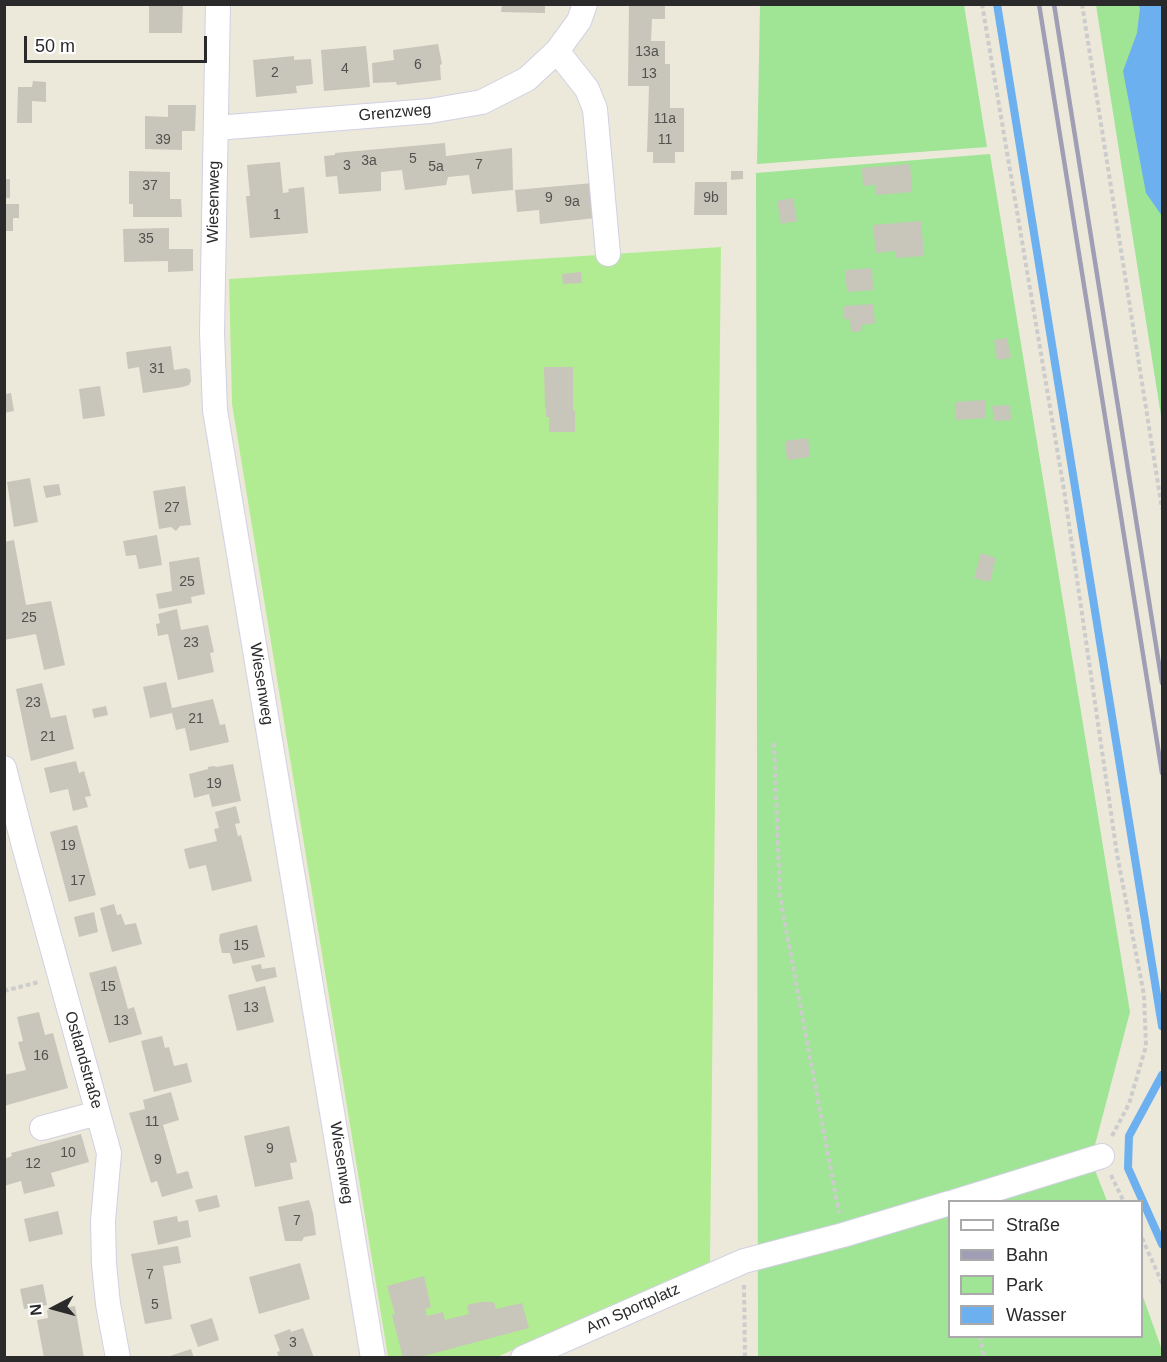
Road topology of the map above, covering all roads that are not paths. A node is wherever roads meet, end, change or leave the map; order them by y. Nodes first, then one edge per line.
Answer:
1 (218, 4) edge
2 (585, 4) edge
3 (557, 51) junction
4 (216, 128) junction
5 (608, 254) dead end
6 (4, 768) edge
7 (14, 849) edge
8 (98, 1113) junction
9 (42, 1128) dead end
10 (1102, 1156) road end
11 (960, 1200) edge
12 (948, 1204) edge
13 (118, 1358) edge
14 (373, 1358) edge
15 (523, 1358) edge

1 - 4 street, Wiesenweg
2 - 3 street, Grenzweg
3 - 4 street, Grenzweg
3 - 5 street
4 - 14 street, Wiesenweg
6 - 7 street, Ostlandstraße
7 - 8 street, Ostlandstraße
8 - 9 street
8 - 13 street, Ostlandstraße
10 - 11 street
12 - 15 street, Am Sportplatz

